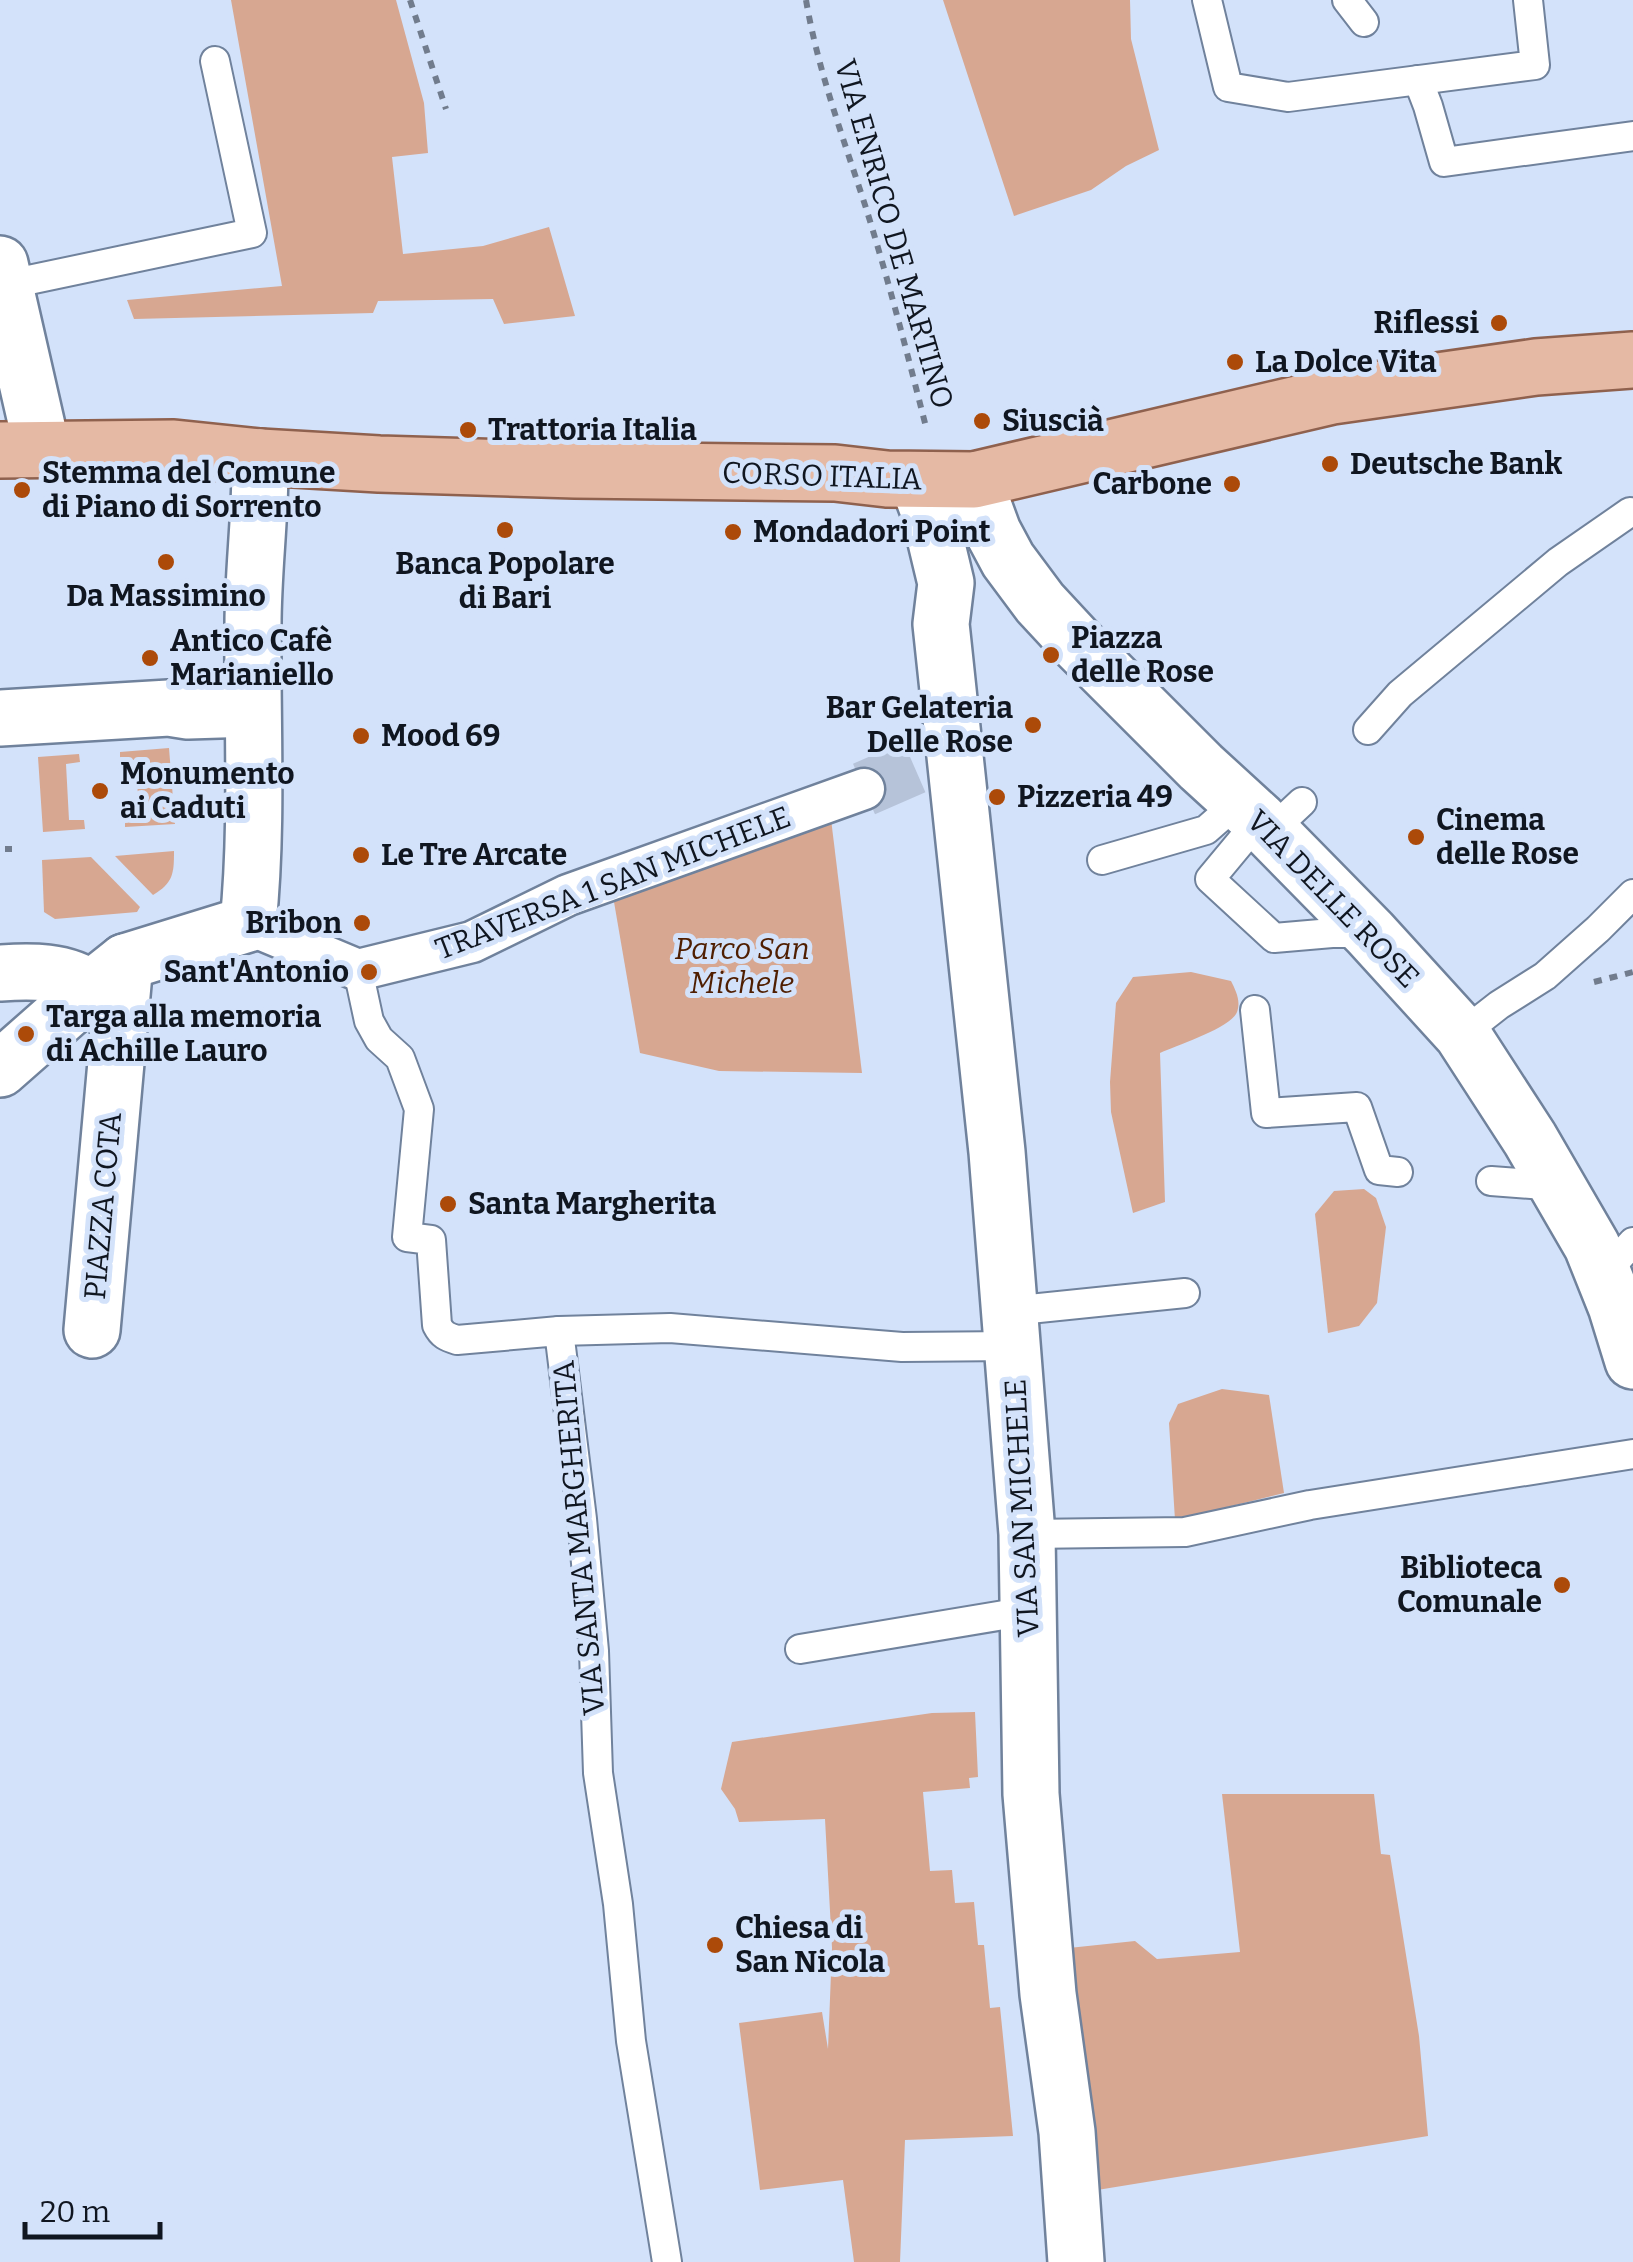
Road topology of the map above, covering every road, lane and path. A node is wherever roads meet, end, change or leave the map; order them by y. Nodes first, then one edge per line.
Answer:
1 (410, 0) edge
2 (806, 0) edge
3 (1207, 0) edge
4 (1528, 0) edge
5 (216, 62) dead end
6 (1418, 80) junction
7 (446, 109) dead end
8 (1633, 136) edge
9 (2, 274) edge
10 (1633, 360) edge
11 (21, 449) edge
12 (260, 457) junction
13 (944, 480) junction
14 (1633, 513) edge
15 (1015, 570) junction
16 (946, 584) junction
17 (252, 709) junction
18 (0, 718) edge
19 (1368, 730) dead end
20 (864, 789) tunnel mouth
21 (1267, 814) junction
22 (1102, 860) dead end
23 (1633, 894) edge
24 (248, 924) junction
25 (1370, 933) junction
26 (358, 970) junction
27 (0, 972) edge
28 (108, 976) junction
29 (1256, 1010) dead end
30 (1462, 1034) junction
31 (0, 1069) edge
32 (1398, 1172) dead end
33 (1491, 1181) dead end
34 (1559, 1186) junction
35 (1618, 1259) edge
36 (1185, 1292) dead end
37 (1012, 1329) junction
38 (92, 1330) dead end
39 (559, 1330) junction
40 (1633, 1360) edge
41 (1633, 1454) edge
42 (1027, 1534) junction
43 (1028, 1611) junction
44 (800, 1649) dead end
45 (667, 2262) edge
46 (1076, 2262) edge

1 - 7 path
2 - 13 path, VIA ENRICO DE MARTINO
3 - 6 lane
4 - 6 lane
5 - 9 lane
6 - 8 lane
9 - 11 street
10 - 13 main road, CORSO ITALIA
11 - 12 main road, CORSO ITALIA
12 - 13 main road, CORSO ITALIA
12 - 17 street
13 - 15 street, VIA DELLE ROSE
13 - 16 street
14 - 19 lane
15 - 16 street
15 - 21 street, VIA DELLE ROSE
16 - 37 street, VIA SAN MICHELE
17 - 18 street
17 - 24 street
20 - 26 street, TRAVERSA 1 SAN MICHELE
21 - 22 lane
21 - 25 street, VIA DELLE ROSE
21 - 25 lane
23 - 30 lane
24 - 26 street
24 - 28 street
25 - 30 street, VIA DELLE ROSE
26 - 39 lane, VIA SANTA MARGHERITA
27 - 28 street
28 - 31 street
28 - 38 street, PIAZZA COTA
29 - 32 lane
30 - 34 street, VIA DELLE ROSE
33 - 34 lane
34 - 35 street, VIA DELLE ROSE
35 - 40 street, VIA DELLE ROSE
36 - 37 lane
37 - 39 lane
37 - 42 street, VIA SAN MICHELE
39 - 45 lane, VIA SANTA MARGHERITA
41 - 42 lane
42 - 43 street, VIA SAN MICHELE
43 - 44 lane
43 - 46 street, VIA SAN MICHELE

